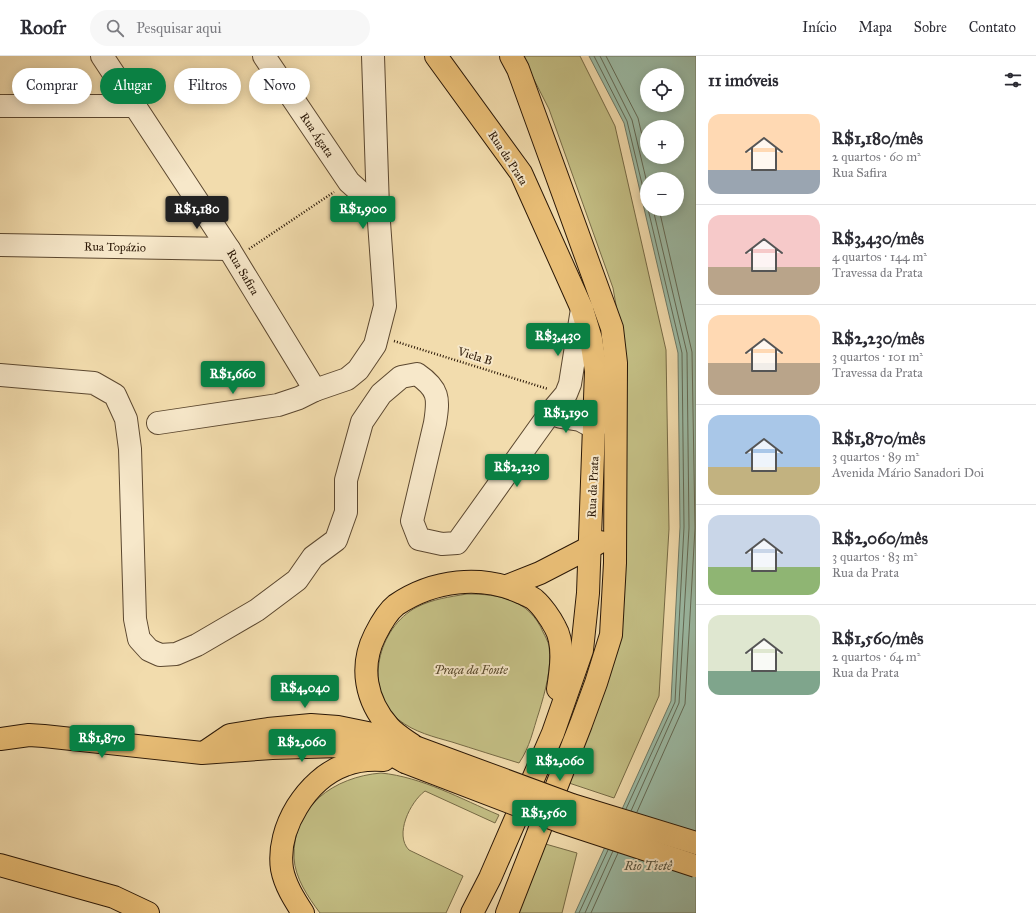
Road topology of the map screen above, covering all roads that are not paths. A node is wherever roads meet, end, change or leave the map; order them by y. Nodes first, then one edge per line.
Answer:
1 (102, 56) edge
2 (264, 56) edge
3 (373, 56) edge
4 (436, 56) edge
5 (499, 56) edge
6 (511, 56) edge
7 (0, 106) edge
8 (136, 106) junction
9 (378, 208) junction
10 (571, 219) junction
11 (0, 245) edge
12 (232, 254) junction
13 (582, 309) junction
14 (0, 375) edge
15 (315, 390) junction
16 (550, 413) junction
17 (158, 423) dead end
18 (595, 428) junction
19 (615, 532) junction
20 (590, 548) junction
21 (508, 586) junction
22 (552, 733) junction
23 (0, 739) edge
24 (410, 755) junction
25 (696, 844) edge
26 (0, 865) edge
27 (696, 866) edge
28 (148, 913) edge
29 (302, 913) edge
30 (472, 913) edge
31 (506, 913) edge

1 - 8 street, Rua Safira
2 - 9 street, Rua Ágata
3 - 9 street
4 - 13 main road, Rua da Prata
5 - 10 main road
6 - 10 main road, Rua da Prata
7 - 8 street
8 - 12 street, Rua Safira
9 - 15 street
10 - 19 main road, Rua da Prata
11 - 12 street, Rua Topázio
12 - 15 street, Rua Safira
13 - 16 street
13 - 18 main road, Rua da Prata
14 - 16 street
15 - 17 street
16 - 18 street
18 - 20 main road, Rua da Prata
19 - 20 main road
19 - 31 main road, Rua da Prata
20 - 21 main road
20 - 22 main road, Rua da Prata
21 - 22 main road
21 - 24 main road
22 - 30 main road, Rua da Prata
23 - 24 main road
24 - 25 main road, bridge
24 - 27 main road, bridge
24 - 29 main road
26 - 28 main road

